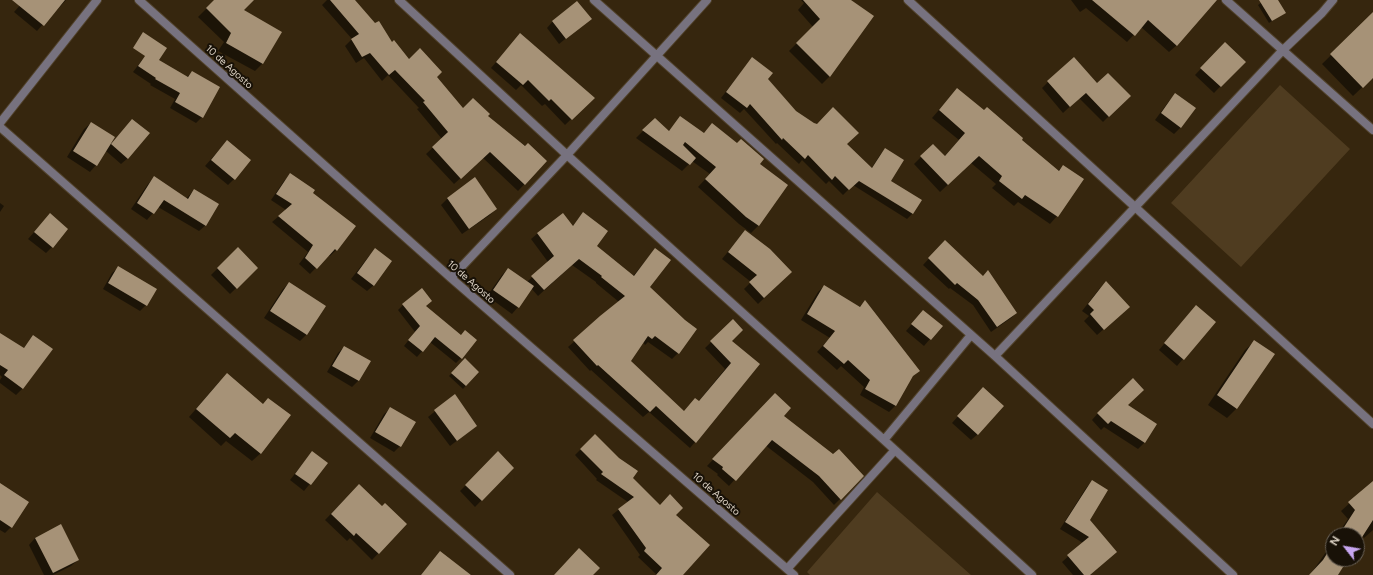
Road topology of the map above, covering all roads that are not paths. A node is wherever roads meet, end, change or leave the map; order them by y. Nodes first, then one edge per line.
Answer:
1 (97, 0) edge
2 (139, 0) edge
3 (399, 0) edge
4 (594, 0) edge
5 (707, 0) edge
6 (908, 0) edge
7 (1226, 0) edge
8 (1334, 0) edge
9 (1282, 51) junction
10 (656, 56) junction
11 (0, 123) edge
12 (0, 127) edge
13 (1373, 130) edge
14 (567, 155) junction
15 (1134, 206) junction
16 (452, 278) junction
17 (971, 334) junction
18 (995, 356) junction
19 (1373, 424) edge
20 (884, 440) junction
21 (895, 450) junction
22 (787, 569) junction
23 (510, 575) edge
24 (794, 575) edge
25 (1032, 575) edge
26 (1233, 575) edge

1 - 11 street
2 - 16 street, 10 de Agosto
3 - 14 street
4 - 10 street
5 - 10 street
6 - 15 street
7 - 9 street
8 - 9 street
9 - 13 street
9 - 15 street
10 - 14 street
10 - 17 street
12 - 23 street
14 - 16 street
14 - 20 street
15 - 18 street
15 - 19 street
16 - 22 street, 10 de Agosto
17 - 18 street
17 - 20 street
18 - 26 street
20 - 21 street
21 - 22 street
21 - 25 street
22 - 24 street, 10 de Agosto

